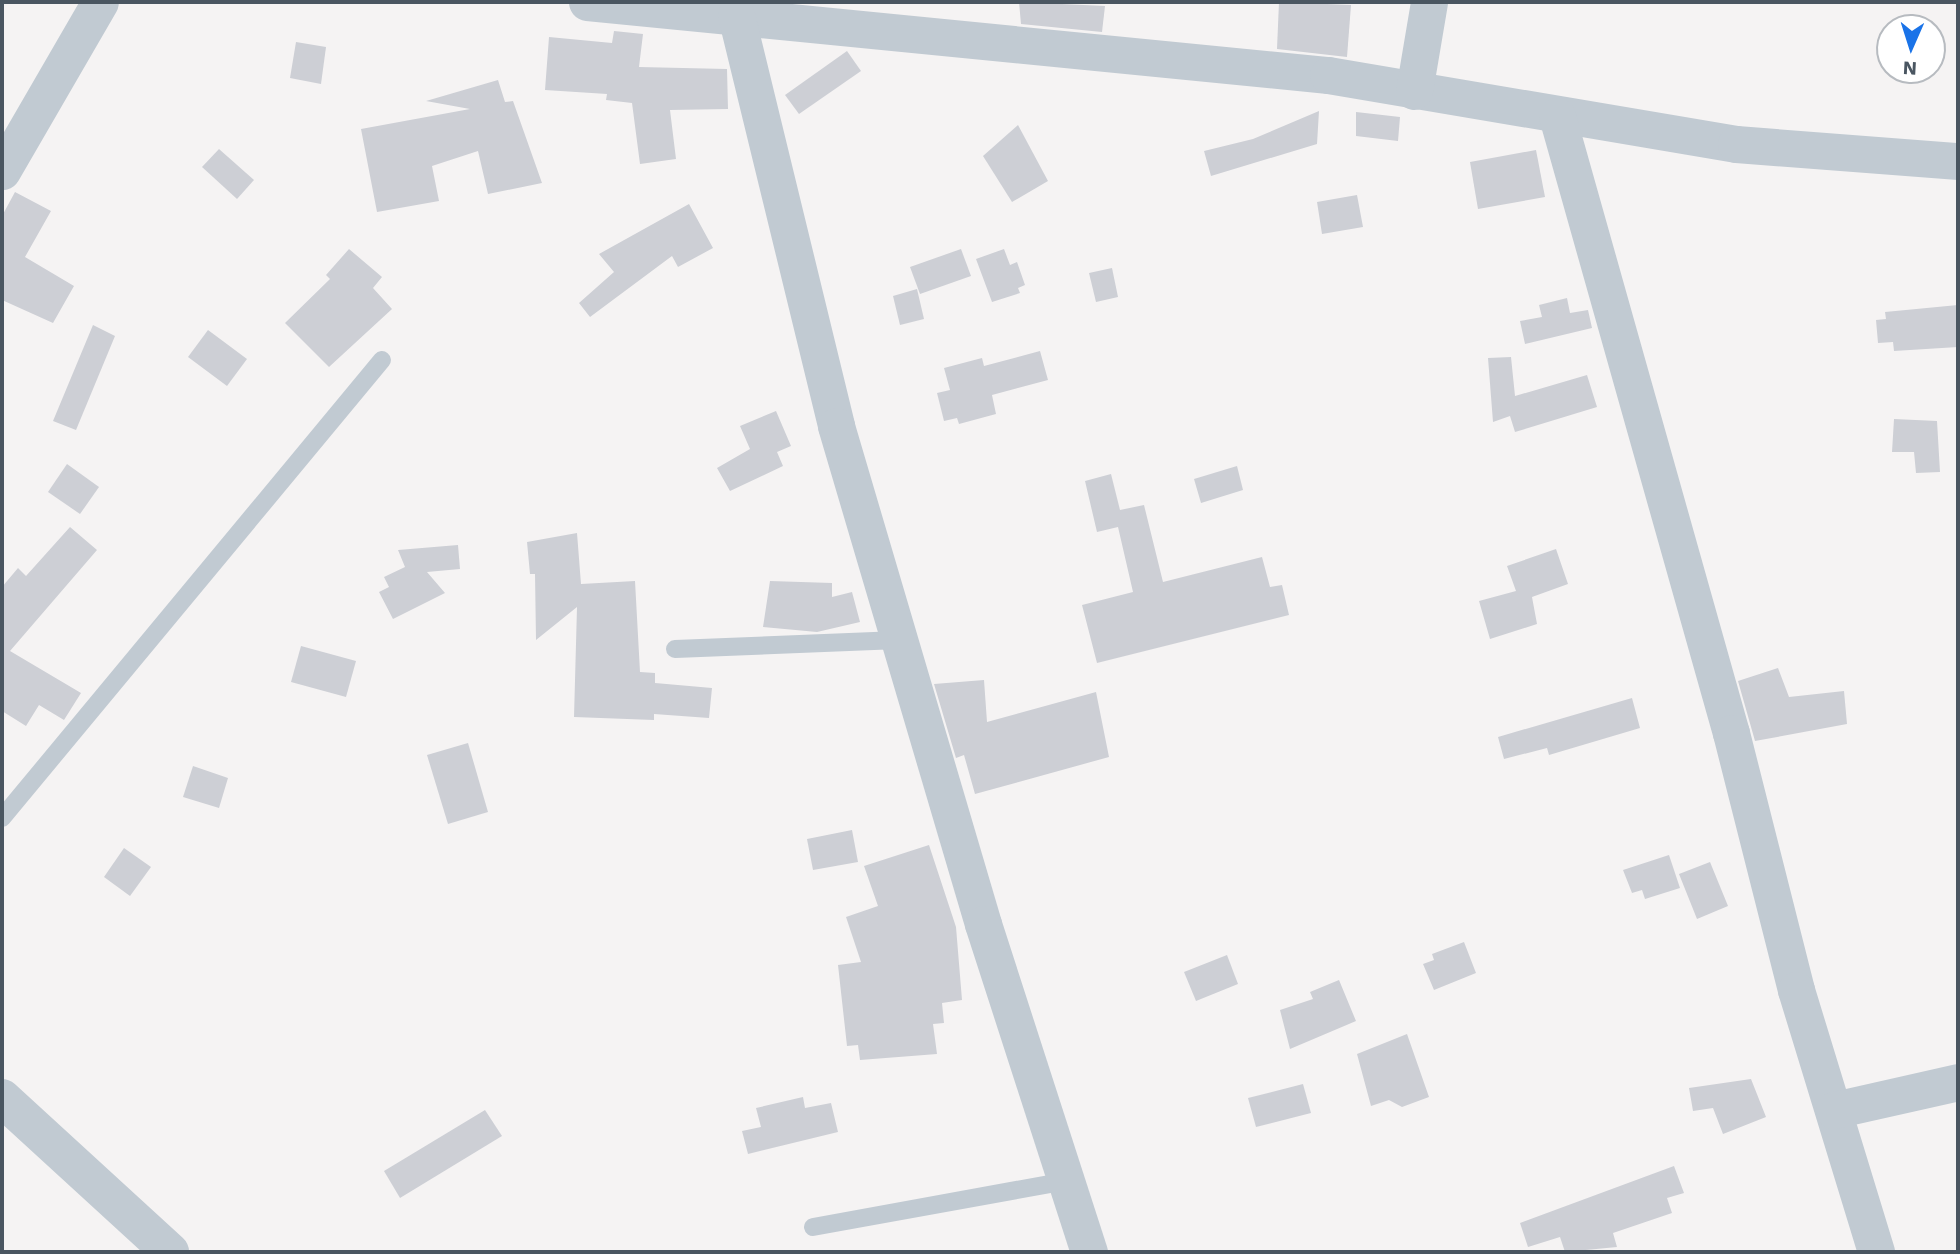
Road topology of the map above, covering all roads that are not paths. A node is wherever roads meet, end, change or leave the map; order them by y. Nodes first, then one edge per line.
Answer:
1 (100, 2) edge
2 (587, 2) edge
3 (1429, 2) edge
4 (801, 12) edge
5 (736, 15) junction
6 (1415, 91) junction
7 (1557, 116) junction
8 (1958, 161) edge
9 (2, 171) edge
10 (382, 360) dead end
11 (899, 640) junction
12 (675, 649) dead end
13 (2, 818) edge
14 (1958, 1082) edge
15 (2, 1098) edge
16 (1834, 1110) junction
17 (1066, 1181) junction
18 (813, 1227) dead end
19 (170, 1252) edge
20 (1089, 1252) edge
21 (1876, 1252) edge

1 - 9 street
2 - 5 street
3 - 6 street
4 - 5 street
4 - 6 street
5 - 11 street
6 - 7 street
7 - 8 street
7 - 16 street
10 - 13 lane
11 - 12 lane
11 - 17 street
14 - 16 street
15 - 19 street
16 - 21 street
17 - 18 lane
17 - 20 street

